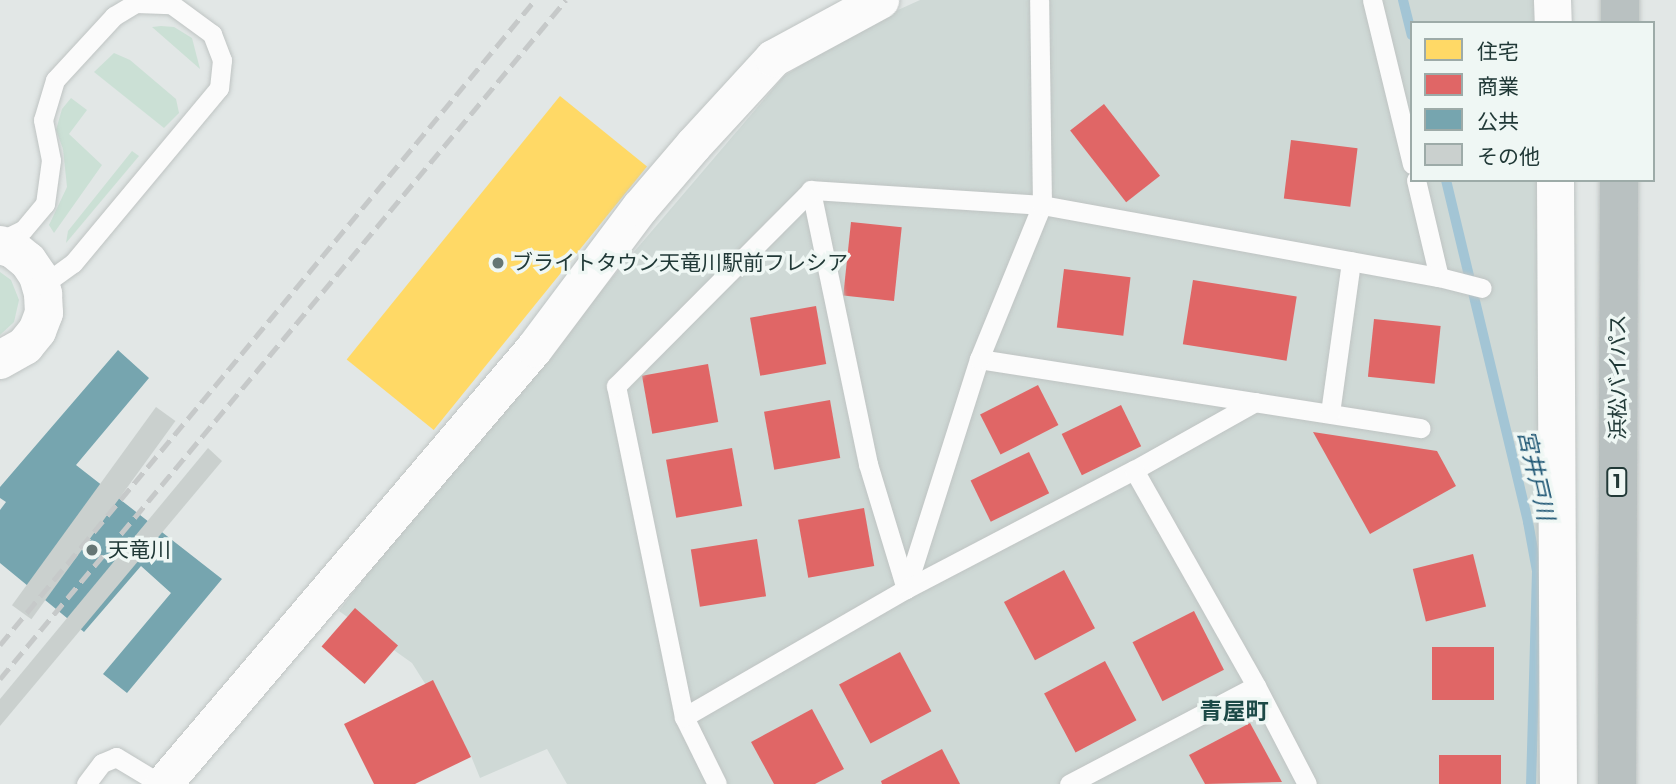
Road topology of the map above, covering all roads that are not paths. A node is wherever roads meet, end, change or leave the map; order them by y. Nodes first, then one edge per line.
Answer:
1 (880, 0) edge
2 (1039, 0) edge
3 (1372, 0) edge
4 (1552, 0) edge
5 (1620, 0) edge
6 (1553, 21) edge
7 (1620, 21) edge
8 (1410, 156) edge
9 (1417, 182) edge
10 (1555, 182) edge
11 (1619, 182) edge
12 (811, 190) junction
13 (1042, 205) junction
14 (0, 243) edge
15 (1351, 261) junction
16 (1447, 280) junction
17 (41, 286) junction
18 (1482, 288) dead end
19 (979, 359) junction
20 (0, 360) edge
21 (1255, 402) junction
22 (1330, 413) junction
23 (1421, 428) dead end
24 (1134, 470) junction
25 (906, 589) junction
26 (1256, 686) junction
27 (684, 717) junction
28 (86, 784) edge
29 (162, 784) edge
30 (717, 784) edge
31 (1069, 784) edge
32 (1307, 784) edge
33 (1558, 784) edge
34 (1617, 784) edge

1 - 29 street
2 - 13 lane
3 - 8 lane
4 - 6 street
5 - 7 highway
9 - 16 lane
10 - 33 street
11 - 34 highway, 浜松バイパス / 1
12 - 13 lane
12 - 25 lane
12 - 27 lane
13 - 15 lane
13 - 19 lane
14 - 17 main road
14 - 17 lane
15 - 16 lane
15 - 22 lane
16 - 18 lane
17 - 20 main road
19 - 21 lane
19 - 25 lane
21 - 22 lane
21 - 24 lane
22 - 23 lane
24 - 25 lane
24 - 26 lane
25 - 27 lane
26 - 31 lane
26 - 32 lane
27 - 30 lane
28 - 29 lane

